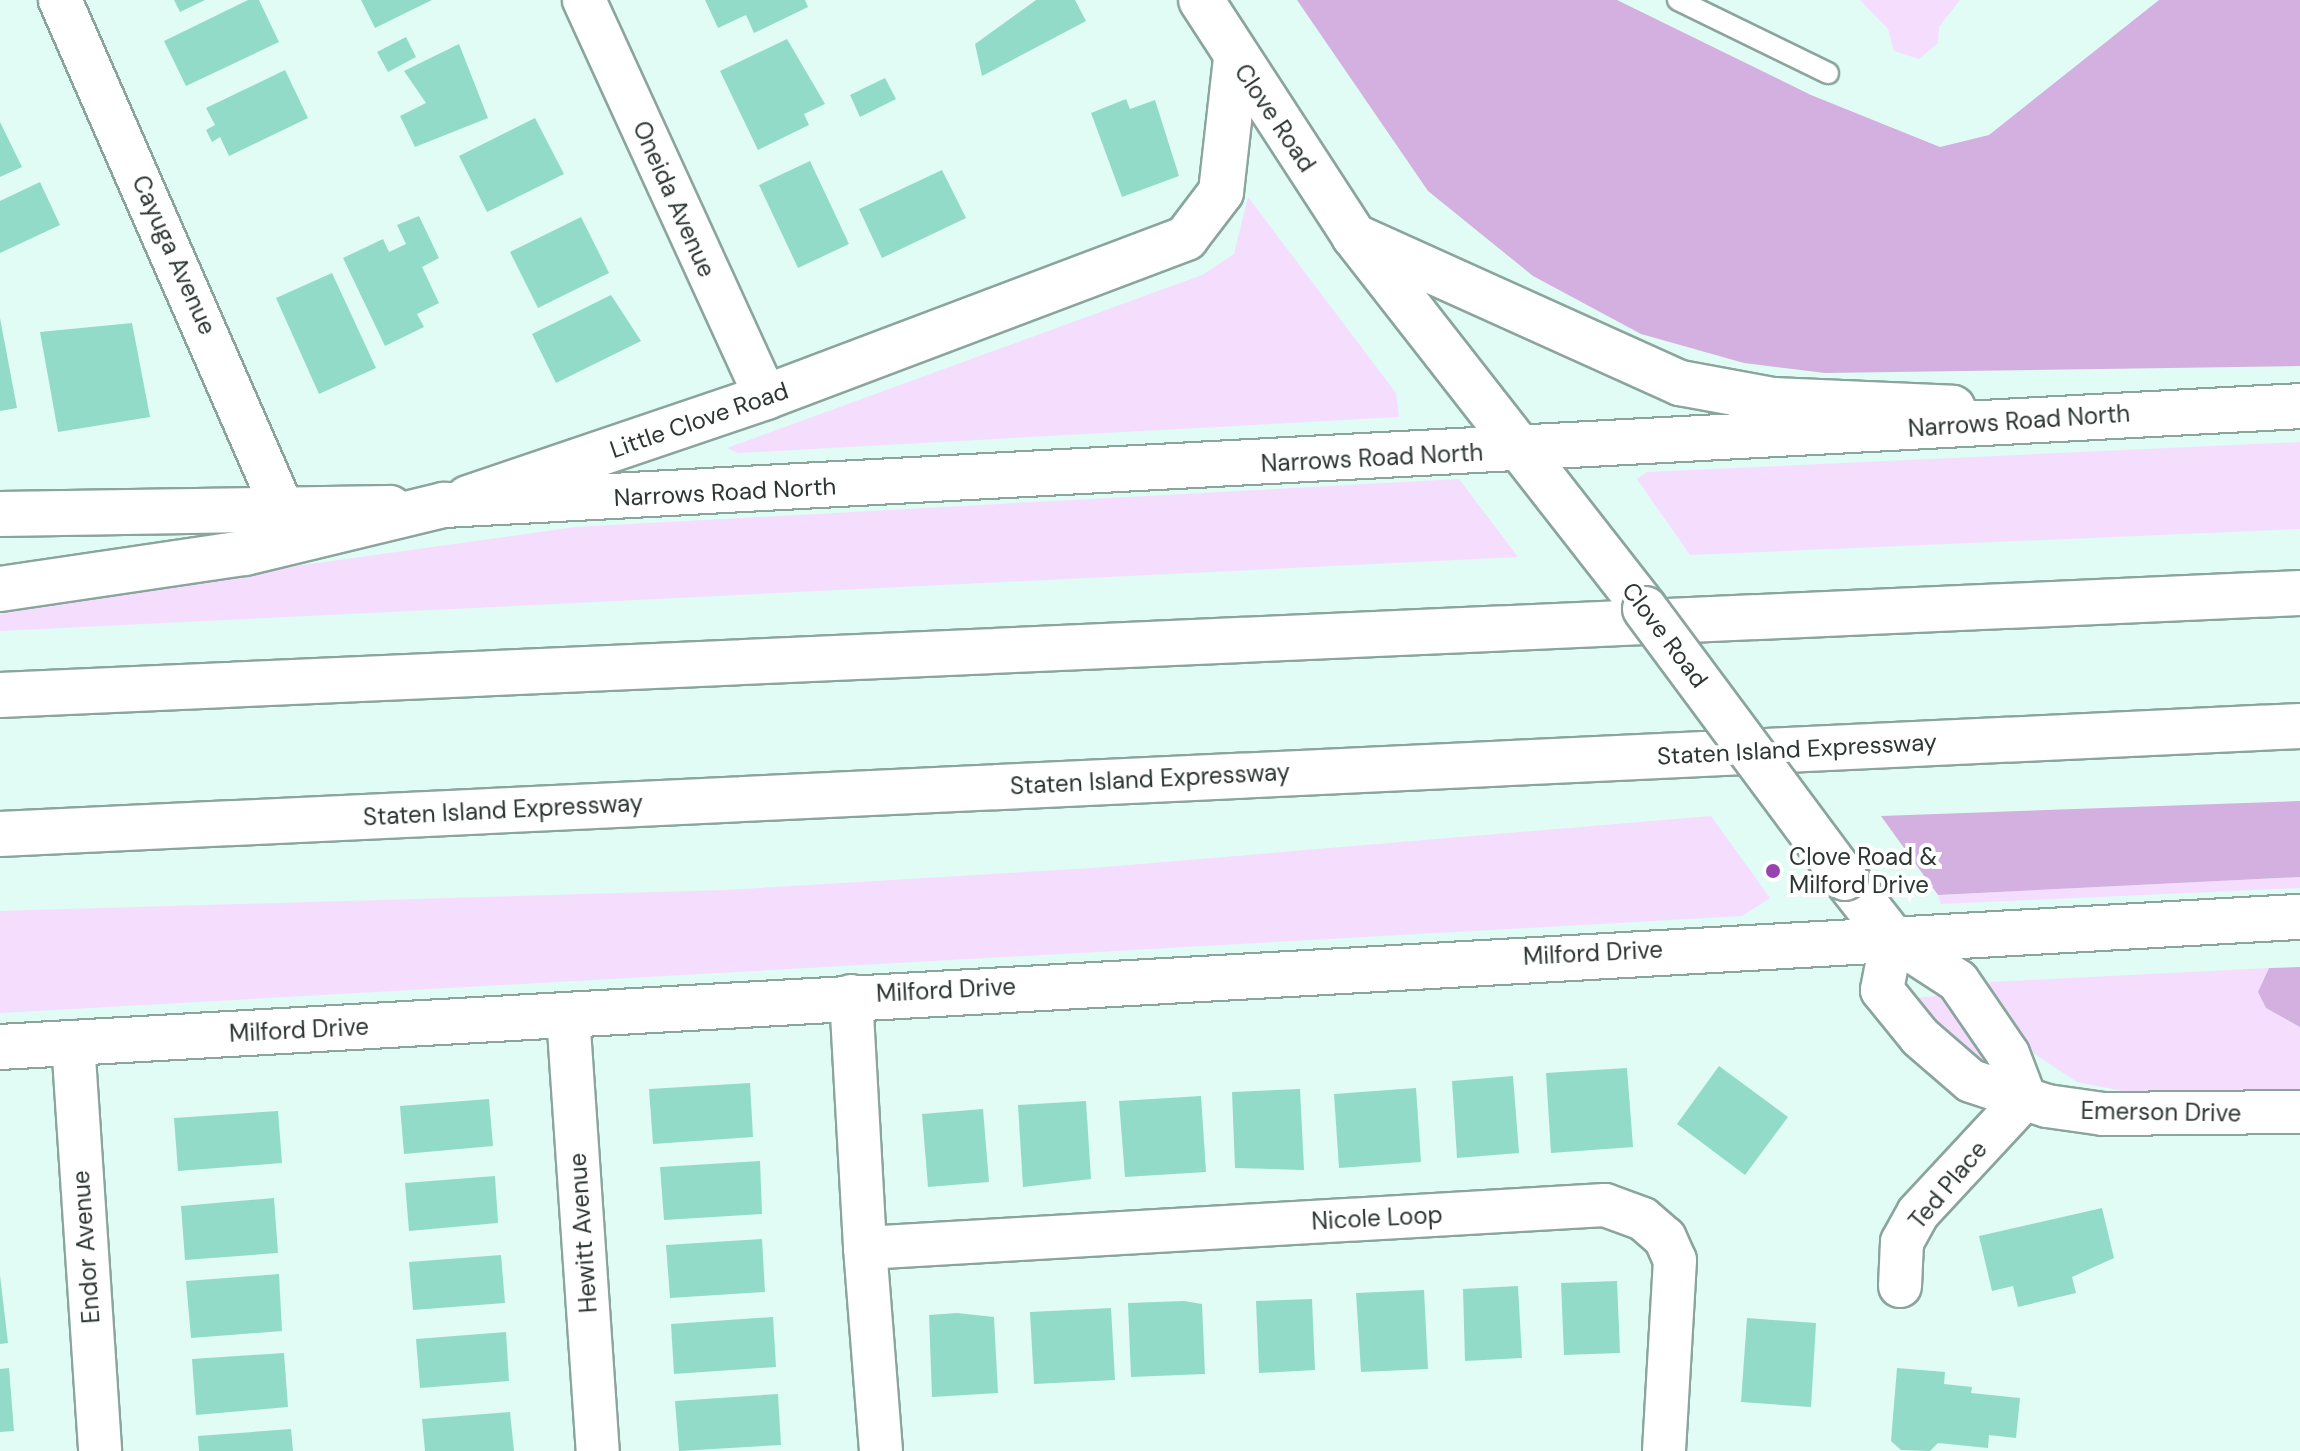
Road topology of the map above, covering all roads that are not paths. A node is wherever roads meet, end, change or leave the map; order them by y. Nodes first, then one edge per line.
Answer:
1 (60, 0) edge
2 (584, 0) edge
3 (1201, 0) edge
4 (1678, 0) edge
5 (1236, 59) junction
6 (1828, 73) dead end
7 (1354, 236) junction
8 (766, 397) junction
9 (2300, 406) edge
10 (2103, 413) junction
11 (1521, 451) junction
12 (444, 505) junction
13 (284, 512) junction
14 (0, 514) edge
15 (0, 589) edge
16 (2300, 593) edge
17 (0, 695) edge
18 (2300, 726) edge
19 (0, 834) edge
20 (2300, 917) edge
21 (1892, 938) junction
22 (851, 996) junction
23 (568, 1015) junction
24 (73, 1042) junction
25 (0, 1047) edge
26 (2025, 1098) junction
27 (2300, 1112) edge
28 (865, 1248) junction
29 (1900, 1286) dead end
30 (100, 1451) edge
31 (598, 1451) edge
32 (881, 1451) edge
33 (1664, 1451) edge

1 - 13 street, Cayuga Avenue
2 - 8 street, Oneida Avenue
3 - 5 main road, Clove Road
4 - 6 lane
5 - 7 main road, Clove Road
5 - 8 main road, Little Clove Road
7 - 10 main road
7 - 11 main road, Clove Road
8 - 12 main road, Little Clove Road
9 - 10 main road, Narrows Road North
10 - 11 main road, Narrows Road North
11 - 12 main road, Narrows Road North
11 - 21 main road, Clove Road, bridge
12 - 13 main road, Little Clove Road
12 - 15 main road
13 - 14 main road, Little Clove Road
16 - 17 main road
18 - 19 main road, Staten Island Expressway
20 - 21 main road
21 - 22 main road, Milford Drive
21 - 26 street
21 - 26 street, Emerson Drive
22 - 23 main road, Milford Drive
22 - 28 street
23 - 24 main road, Milford Drive
23 - 31 street, Hewitt Avenue
24 - 25 main road, Milford Drive
24 - 30 street, Endor Avenue
26 - 27 street, Emerson Drive
26 - 29 street, Ted Place
28 - 32 street
28 - 33 street, Nicole Loop

